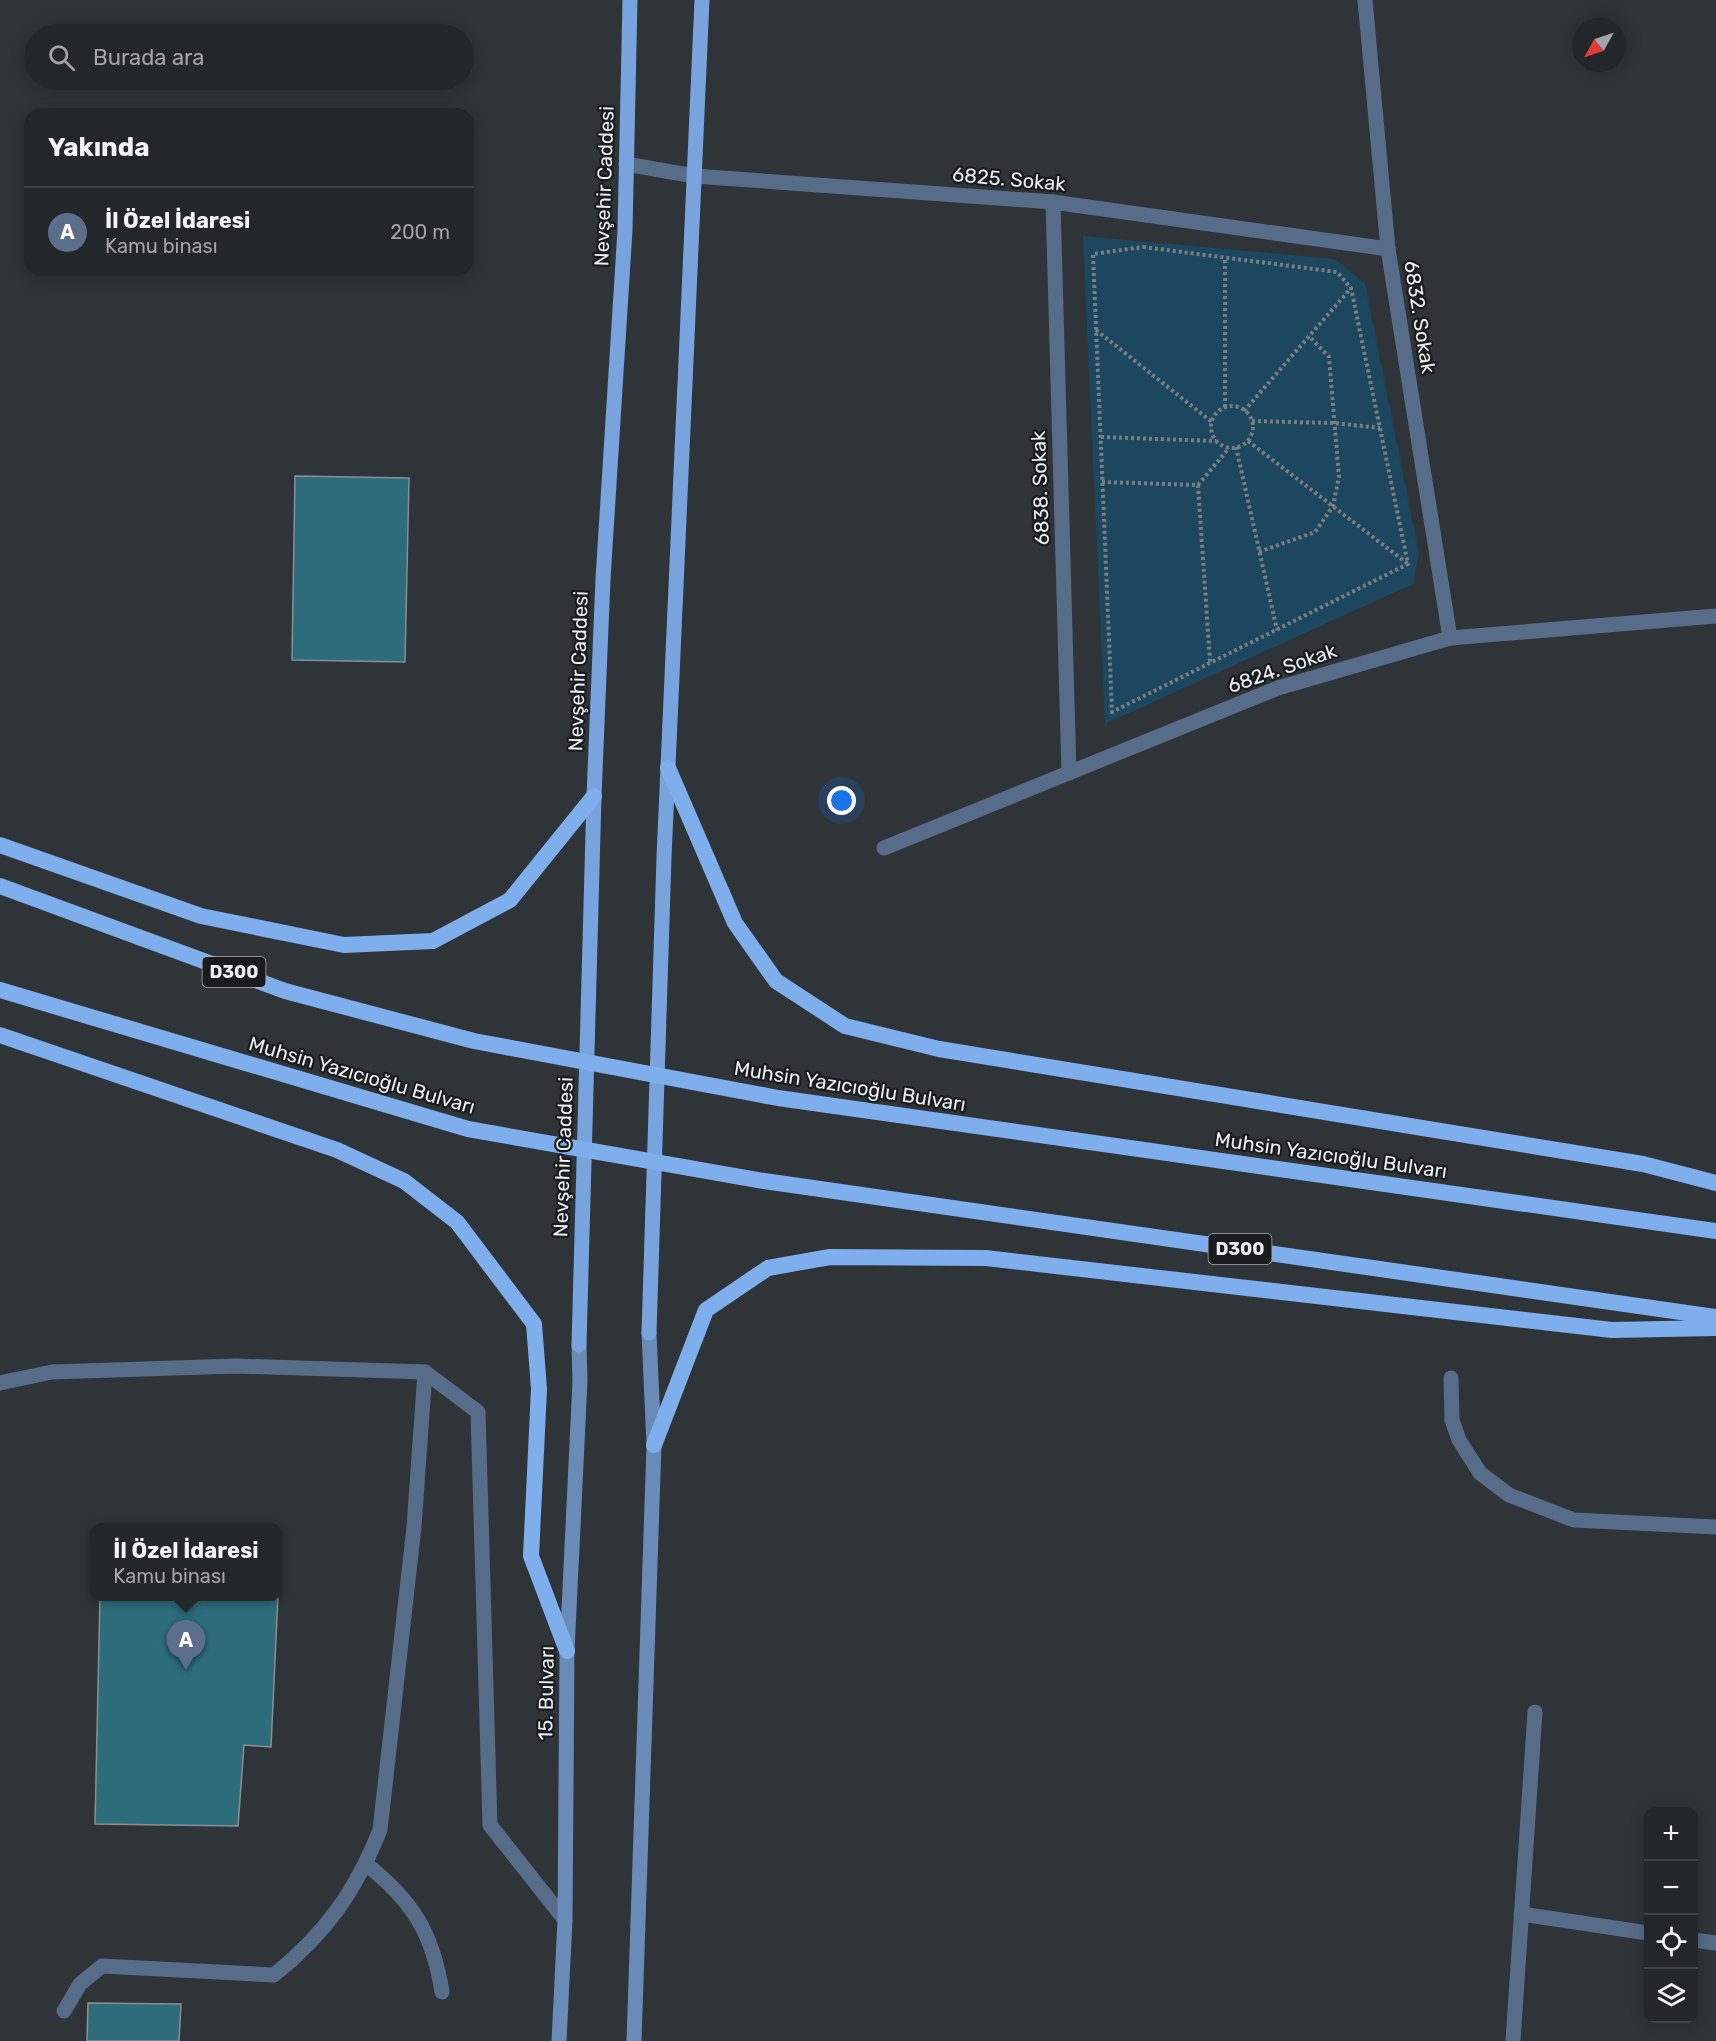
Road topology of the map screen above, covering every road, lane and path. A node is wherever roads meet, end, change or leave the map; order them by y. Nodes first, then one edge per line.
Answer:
1 (630, 0) edge
2 (702, 0) edge
3 (1365, 0) edge
4 (626, 164) junction
5 (694, 176) junction
6 (1053, 202) junction
7 (1388, 249) junction
8 (1225, 257) junction
9 (1351, 288) junction
10 (1096, 330) junction
11 (1309, 336) junction
12 (1225, 407) junction
13 (1244, 411) junction
14 (1252, 421) junction
15 (1212, 422) junction
16 (1334, 423) junction
17 (1380, 428) junction
18 (1100, 437) junction
19 (1217, 441) junction
20 (1248, 441) junction
21 (1236, 447) junction
22 (1229, 448) junction
23 (1102, 482) junction
24 (1198, 484) junction
25 (1334, 506) junction
26 (1259, 552) junction
27 (1408, 564) junction
28 (1716, 616) edge
29 (1277, 630) junction
30 (1450, 638) junction
31 (1210, 662) junction
32 (668, 768) junction
33 (1069, 773) junction
34 (594, 796) junction
35 (0, 845) edge
36 (884, 848) dead end
37 (0, 886) edge
38 (0, 990) edge
39 (0, 1035) edge
40 (1716, 1183) edge
41 (1716, 1231) edge
42 (1716, 1317) edge
43 (1716, 1328) edge
44 (579, 1345) joint
45 (425, 1372) junction
46 (1451, 1378) dead end
47 (0, 1383) edge
48 (654, 1445) junction
49 (1716, 1527) edge
50 (567, 1651) junction
51 (1535, 1712) dead end
52 (366, 1864) junction
53 (1521, 1914) junction
54 (565, 1920) junction
55 (1644, 1932) edge
56 (1698, 1941) edge
57 (1716, 1943) edge
58 (442, 1992) dead end
59 (64, 2012) dead end
60 (559, 2041) edge
61 (634, 2041) edge
62 (1513, 2041) edge

1 - 4 main road, Nevşehir Caddesi
2 - 5 main road
3 - 7 street, 6832. Sokak
4 - 5 street, 6825. Sokak
4 - 34 main road, Nevşehir Caddesi
5 - 6 street, 6825. Sokak
5 - 32 main road
6 - 7 street, 6825. Sokak
6 - 33 street, 6838. Sokak
7 - 30 street, 6832. Sokak
8 - 9 path
8 - 10 path
8 - 12 path
9 - 11 path
9 - 17 path
10 - 15 path
10 - 18 path
11 - 13 path
11 - 16 path
12 - 13 path
12 - 15 path
13 - 14 path
14 - 16 path
14 - 20 path
15 - 19 path
16 - 17 path
16 - 25 path
17 - 27 path
18 - 19 path
18 - 23 path
19 - 22 path
20 - 21 path
20 - 25 path
21 - 22 path
21 - 26 path
22 - 24 path
23 - 24 path
23 - 31 path
24 - 31 path
25 - 26 path
25 - 27 path
26 - 29 path
27 - 29 path
28 - 30 street, 6824. Sokak
29 - 31 path
30 - 33 street, 6824. Sokak
32 - 40 highway
32 - 48 main road
33 - 36 street, 6824. Sokak
34 - 35 highway
34 - 44 main road, Nevşehir Caddesi
37 - 41 highway, Muhsin Yazıcıoğlu Bulvarı / D300
38 - 42 highway, Muhsin Yazıcıoğlu Bulvarı / D300
39 - 50 highway
43 - 48 highway
44 - 50 main road, 15. Bulvarı
45 - 47 street
45 - 52 street
45 - 54 street
46 - 49 street
48 - 61 main road
50 - 54 main road, 15. Bulvarı
51 - 53 street
52 - 58 street
52 - 59 street
53 - 55 street
53 - 62 street
54 - 60 main road, 15. Bulvarı
56 - 57 street

